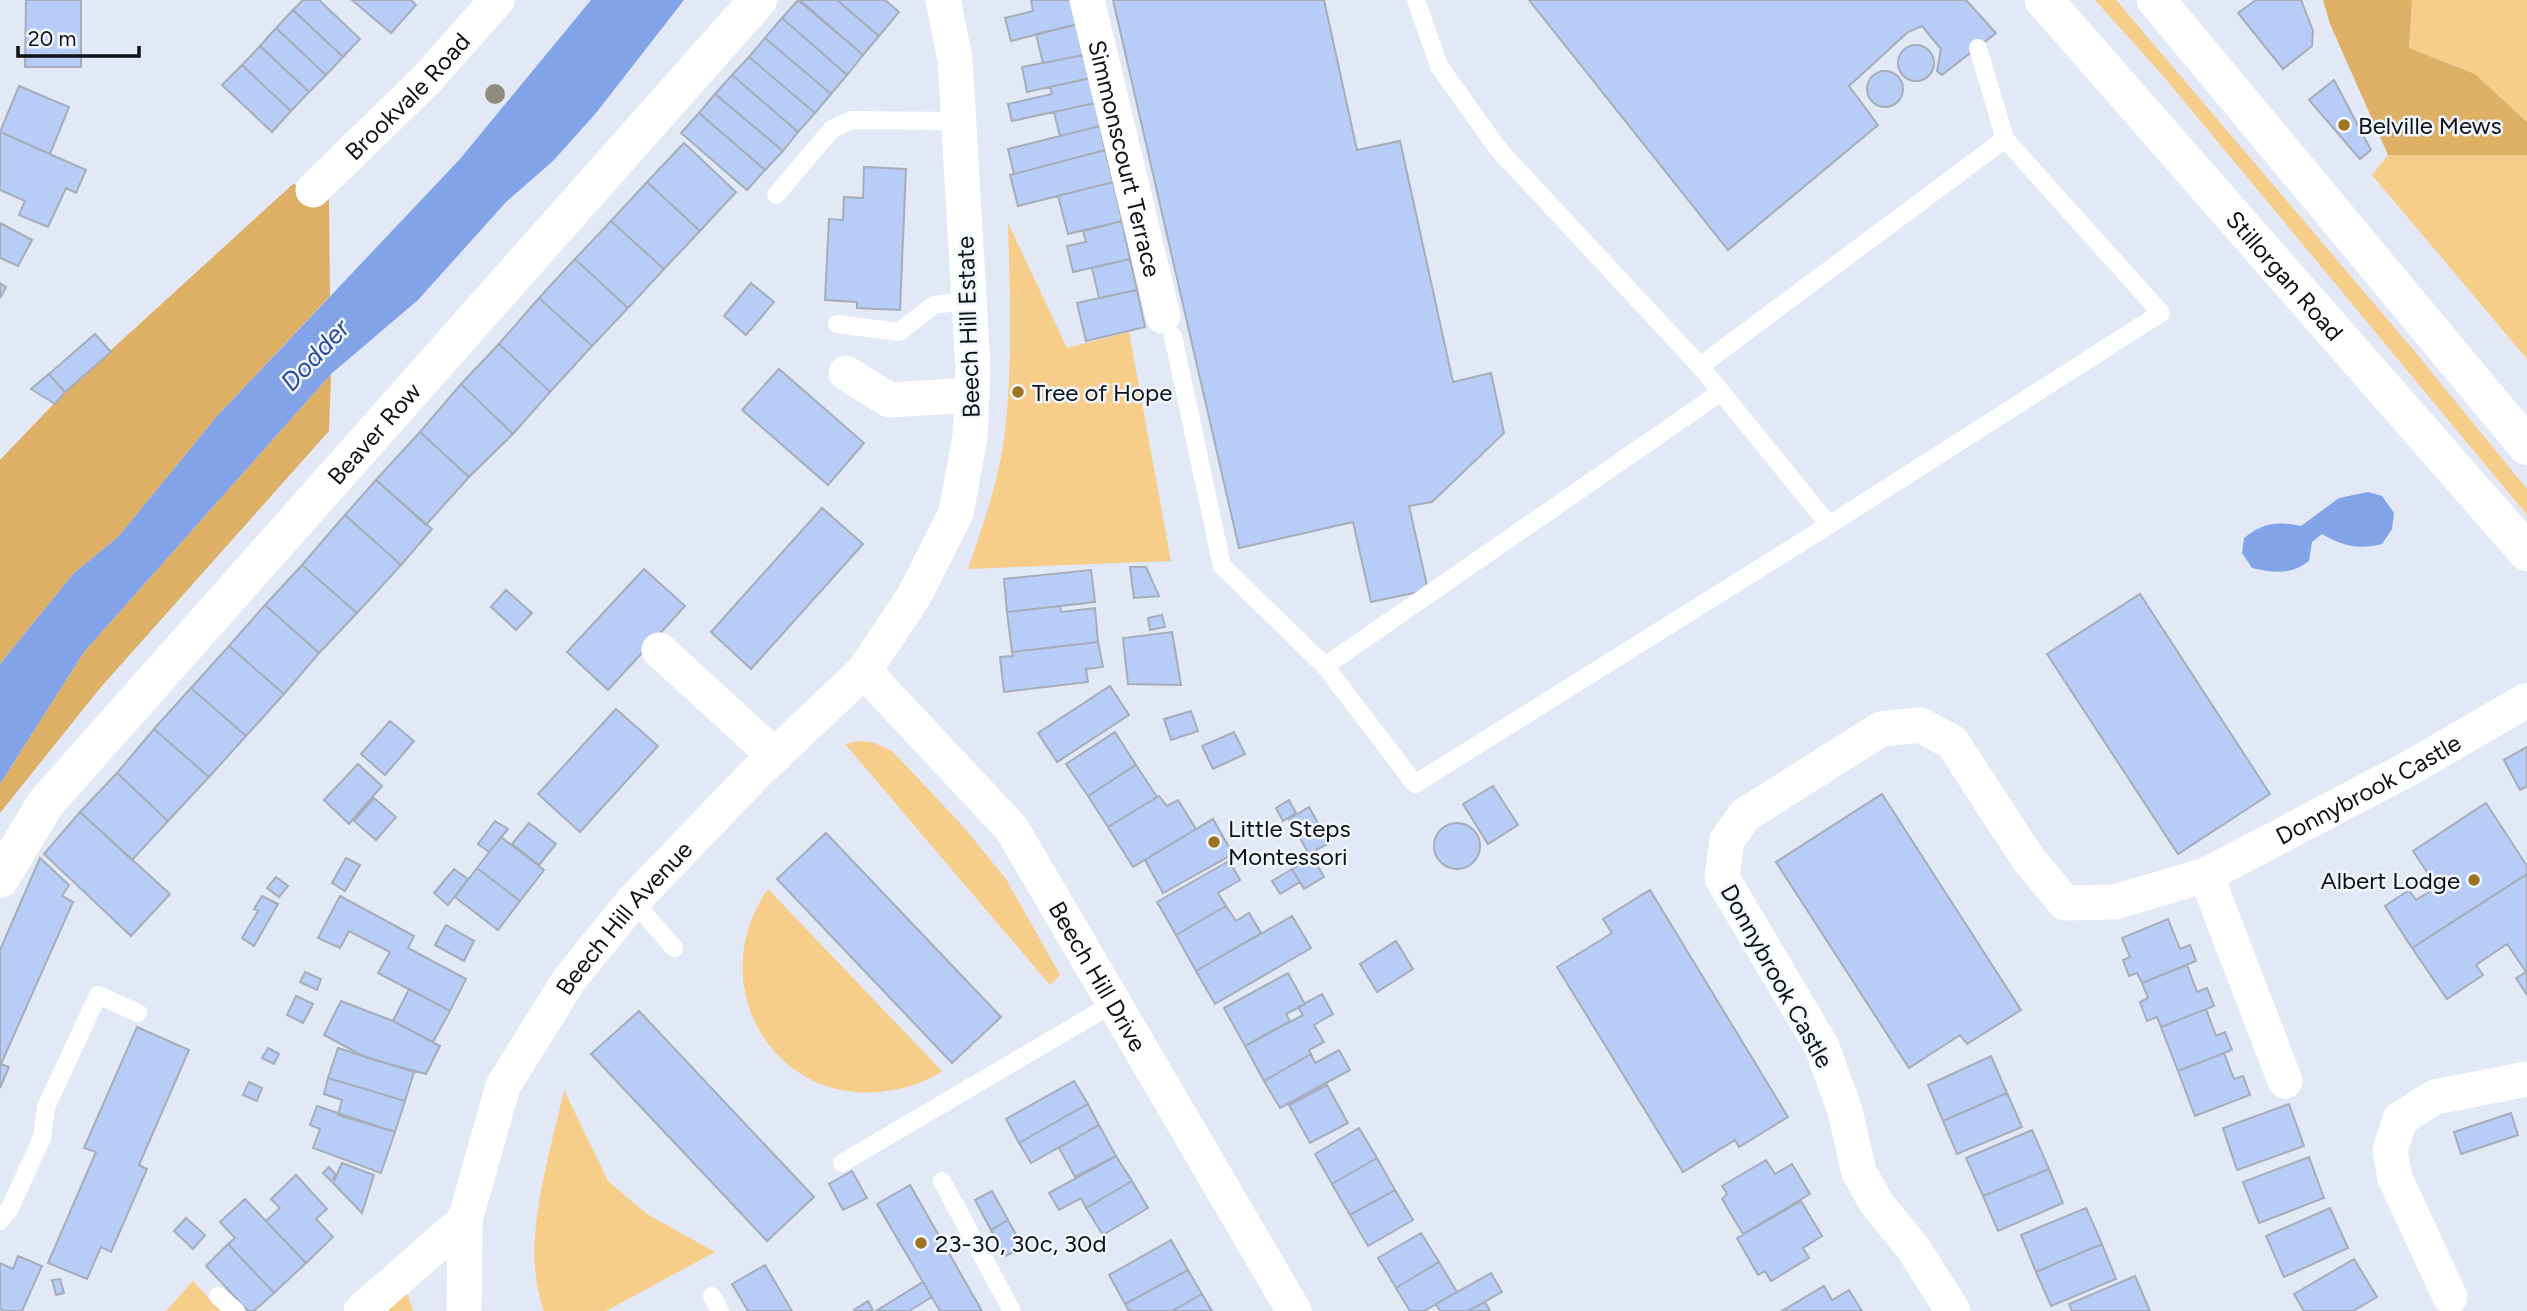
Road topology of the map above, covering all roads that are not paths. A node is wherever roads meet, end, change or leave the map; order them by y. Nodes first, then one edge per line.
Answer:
1 (497, 0) edge
2 (758, 0) edge
3 (943, 0) edge
4 (1087, 0) edge
5 (1416, 0) edge
6 (2043, 0) edge
7 (2156, 0) edge
8 (1978, 48) dead end
9 (959, 121) junction
10 (2005, 139) junction
11 (313, 190) dead end
12 (776, 195) dead end
13 (969, 300) junction
14 (837, 324) dead end
15 (1168, 326) joint
16 (1700, 366) junction
17 (846, 373) dead end
18 (1721, 392) junction
19 (972, 395) junction
20 (2527, 446) edge
21 (1829, 525) junction
22 (2527, 552) edge
23 (659, 650) dead end
24 (1325, 666) junction
25 (864, 671) junction
26 (2527, 700) edge
27 (775, 756) junction
28 (2206, 875) junction
29 (1, 877) edge
30 (633, 901) junction
31 (674, 948) dead end
32 (1114, 1003) junction
33 (138, 1013) dead end
34 (2527, 1079) edge
35 (2285, 1082) dead end
36 (842, 1163) dead end
37 (942, 1181) dead end
38 (465, 1220) junction
39 (0, 1221) edge
40 (218, 1296) dead end
41 (2450, 1297) dead end
42 (236, 1311) edge
43 (361, 1311) edge
44 (464, 1311) edge
45 (1012, 1311) edge
46 (1294, 1311) edge
47 (1953, 1311) edge

1 - 11 street, Brookvale Road
2 - 29 main road, Beaver Row
3 - 9 street, Beech Hill Estate
4 - 15 street, Simmonscourt Terrace
5 - 16 lane
6 - 22 main road, Stillorgan Road
7 - 20 main road
8 - 10 lane
9 - 12 lane
9 - 13 street, Beech Hill Estate
10 - 16 lane
10 - 21 lane
13 - 14 lane
13 - 19 street, Beech Hill Estate
15 - 24 lane
16 - 18 lane
17 - 19 street
18 - 21 lane
18 - 24 lane
19 - 25 street, Beech Hill Estate
21 - 24 lane
23 - 27 street
25 - 27 street, Beech Hill Avenue
25 - 32 street, Beech Hill Drive
26 - 28 street, Donnybrook Castle
27 - 30 street, Beech Hill Avenue
28 - 35 street
28 - 47 street, Donnybrook Castle
30 - 31 lane
30 - 38 street, Beech Hill Avenue
32 - 36 lane
32 - 46 street, Beech Hill Drive
33 - 39 lane
34 - 41 street
37 - 45 lane
38 - 43 street
38 - 44 street, Beech Hill Avenue
40 - 42 lane

